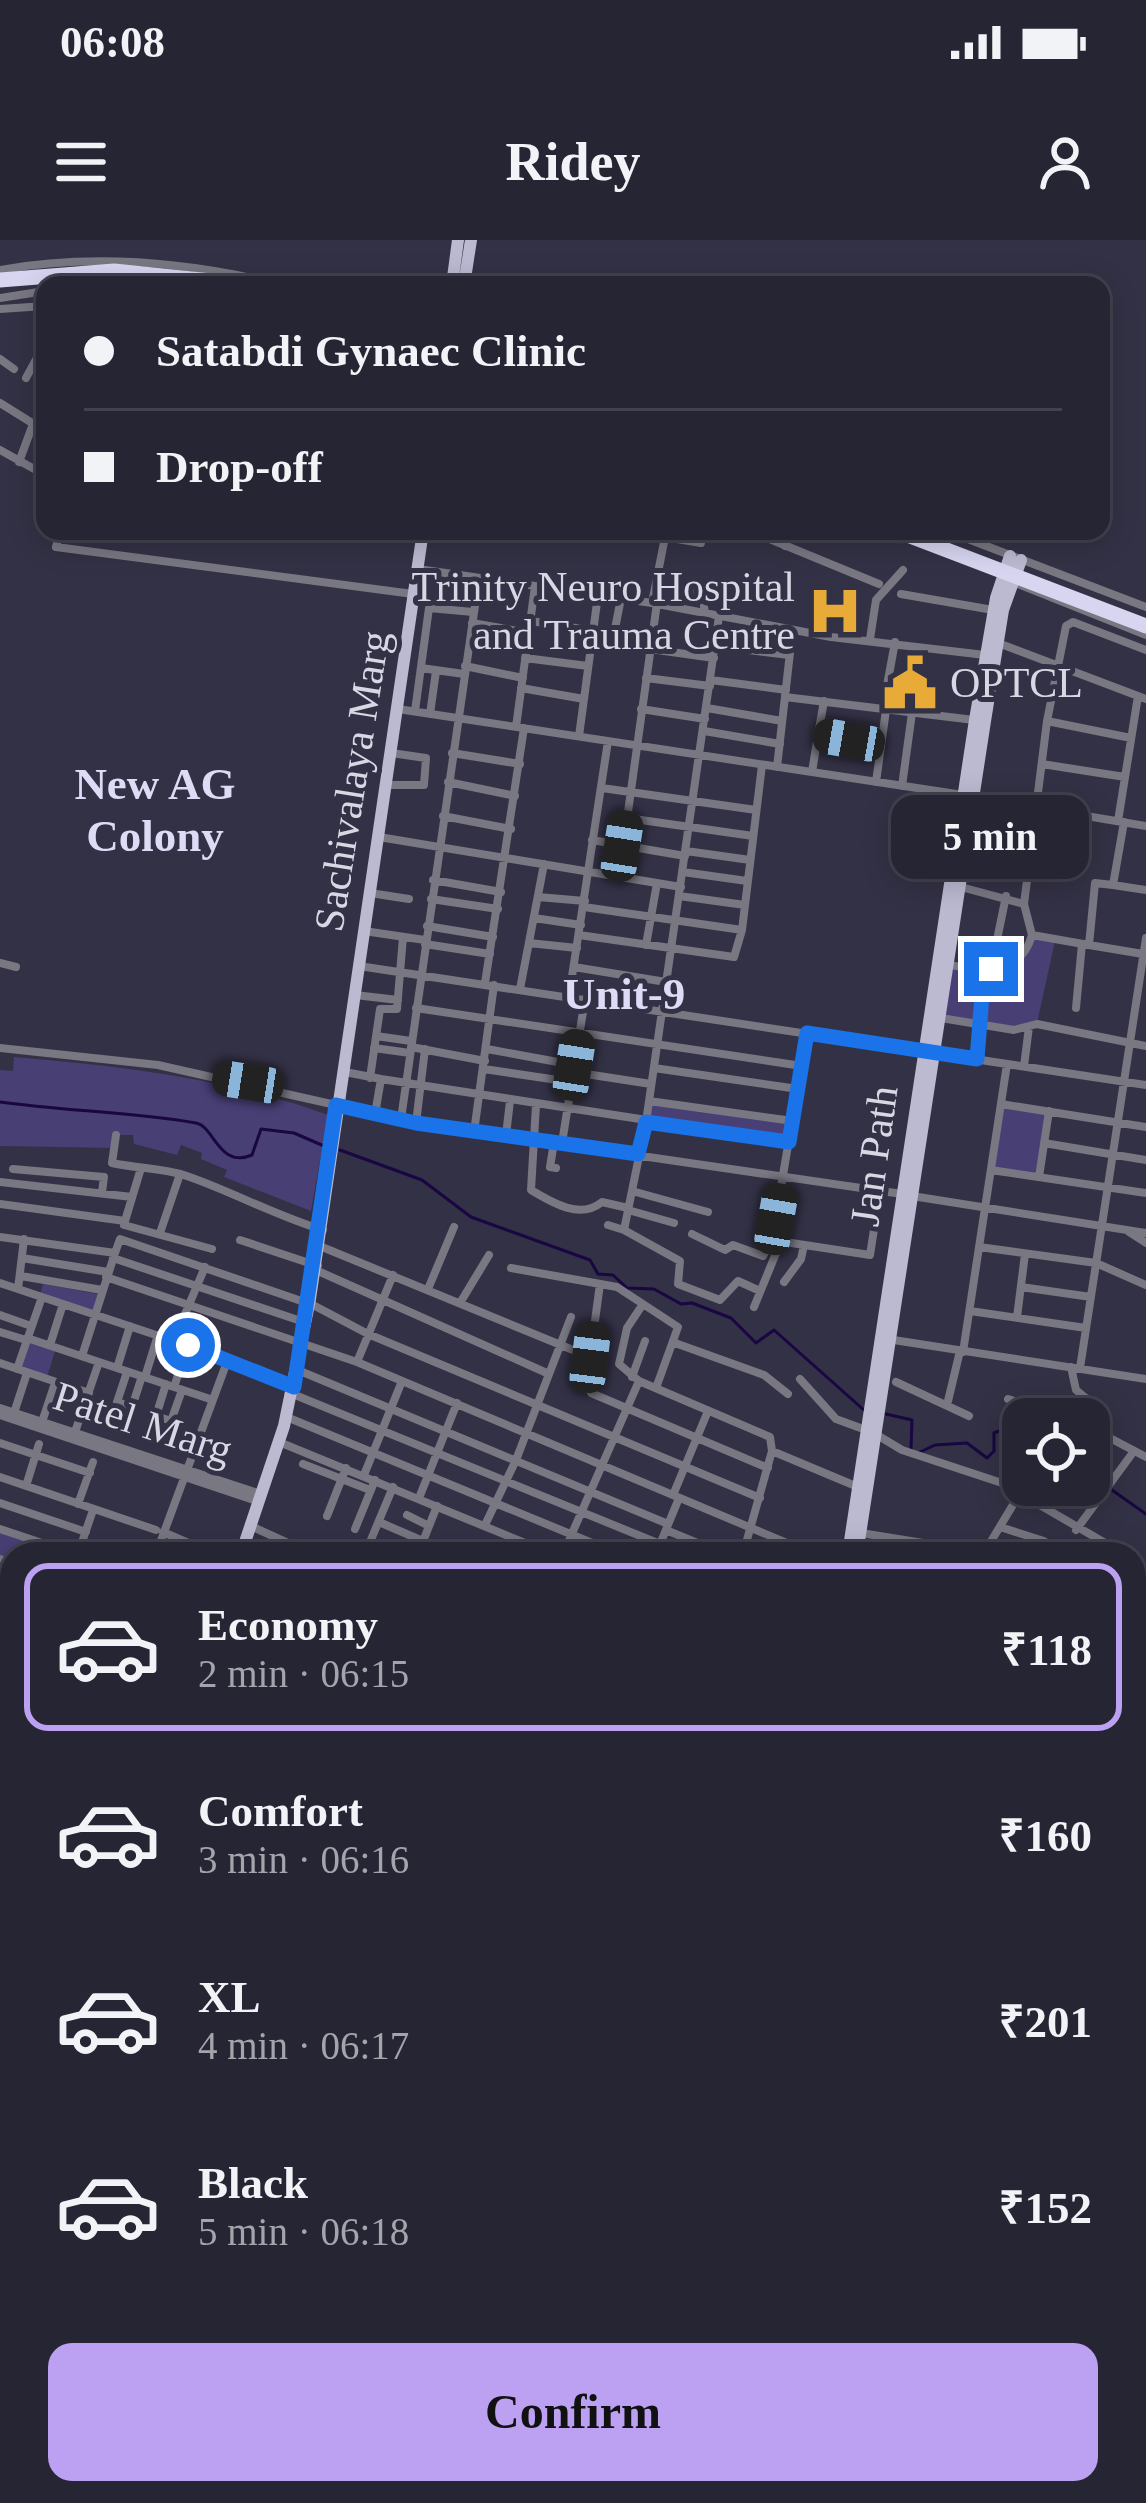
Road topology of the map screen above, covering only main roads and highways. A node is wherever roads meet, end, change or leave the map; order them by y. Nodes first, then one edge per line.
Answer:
1 (458, 240) edge
2 (471, 240) edge
3 (453, 276) edge
4 (465, 276) edge
5 (36, 287) edge
6 (2, 290) edge
7 (422, 540) edge
8 (922, 540) edge
9 (944, 540) edge
10 (1015, 558) road end
11 (987, 571) road end
12 (1028, 590) road end
13 (999, 603) junction
14 (1146, 622) edge
15 (968, 796) junction
16 (357, 968) junction
17 (929, 1051) junction
18 (338, 1106) junction
19 (907, 1195) junction
20 (322, 1230) junction
21 (317, 1268) junction
22 (312, 1305) junction
23 (885, 1338) junction
24 (303, 1342) junction
25 (294, 1391) junction
26 (872, 1419) junction
27 (281, 1443) junction
28 (263, 1499) junction
29 (248, 1542) edge
30 (249, 1542) edge
31 (854, 1542) edge
32 (858, 1542) edge

1 - 3 main road
2 - 4 main road
5 - 6 highway
7 - 16 main road, Sachivalaya Marg
8 - 14 highway, bridge
9 - 14 highway, bridge
10 - 13 main road, Jan Path
11 - 13 main road
12 - 13 main road
13 - 15 main road, Jan Path
13 - 15 main road, Jan Path
15 - 17 main road, Jan Path
15 - 17 main road, Jan Path
16 - 18 main road, Sachivalaya Marg
16 - 18 main road, Sachivalaya Marg
17 - 19 main road, Jan Path
18 - 20 main road, Sachivalaya Marg
19 - 23 main road, Jan Path
19 - 23 main road, Jan Path
20 - 21 main road, Sachivalaya Marg
20 - 21 main road, Sachivalaya Marg
21 - 22 main road, Sachivalaya Marg
22 - 24 main road, Sachivalaya Marg
22 - 24 main road, Sachivalaya Marg
23 - 26 main road, Jan Path
24 - 25 main road, Sachivalaya Marg
24 - 25 main road, Sachivalaya Marg
25 - 27 main road, Sachivalaya Marg
25 - 27 main road, Sachivalaya Marg
26 - 31 main road, Jan Path
26 - 32 main road, Jan Path
27 - 28 main road, Sachivalaya Marg
28 - 29 main road, Sachivalaya Marg
28 - 30 main road, Sachivalaya Marg

